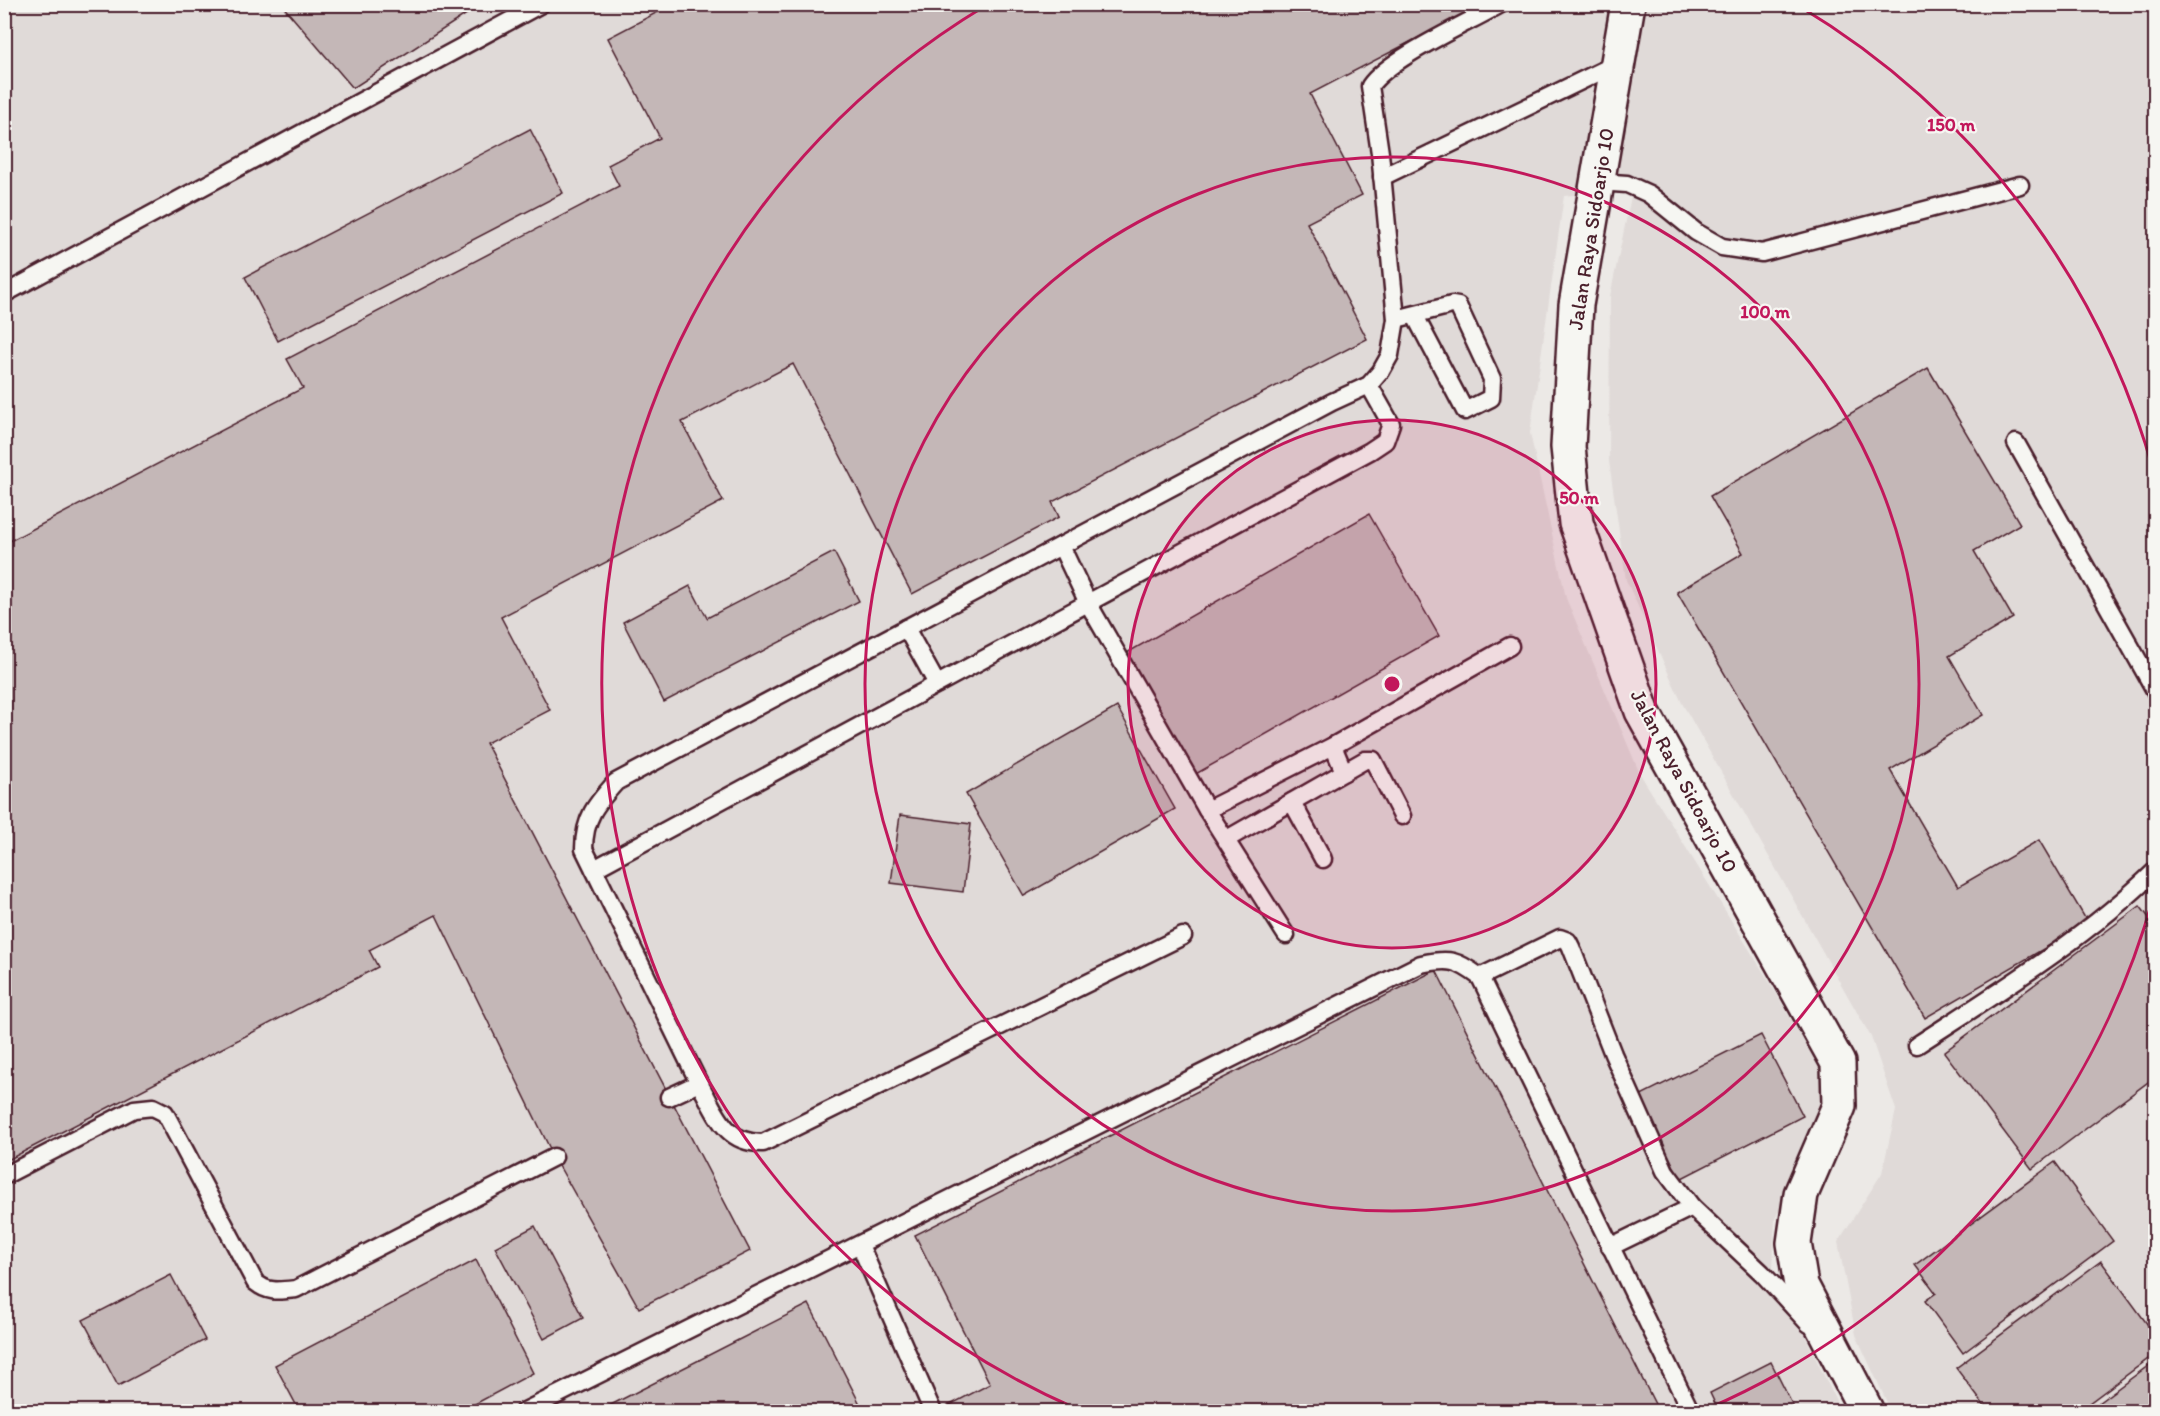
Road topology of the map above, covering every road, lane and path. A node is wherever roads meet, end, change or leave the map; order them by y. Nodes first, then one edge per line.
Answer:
1 (541, 4) edge
2 (1501, 4) edge
3 (1628, 4) edge
4 (1618, 63) junction
5 (1382, 177) junction
6 (1598, 182) junction
7 (2020, 185) dead end
8 (4, 294) edge
9 (1415, 316) junction
10 (1396, 319) junction
11 (1369, 385) junction
12 (2016, 443) dead end
13 (1061, 546) junction
14 (1089, 603) junction
15 (906, 628) junction
16 (1510, 646) dead end
17 (938, 684) junction
18 (2156, 692) edge
19 (1333, 746) junction
20 (1344, 772) junction
21 (1292, 802) junction
22 (1207, 810) junction
23 (1402, 816) dead end
24 (1227, 839) junction
25 (1323, 860) dead end
26 (594, 868) junction
27 (2156, 870) edge
28 (1286, 935) dead end
29 (1183, 936) dead end
30 (1480, 977) junction
31 (1917, 1045) dead end
32 (699, 1083) junction
33 (669, 1097) dead end
34 (554, 1157) dead end
35 (4, 1176) edge
36 (1692, 1207) junction
37 (860, 1245) junction
38 (1610, 1247) junction
39 (1831, 1346) junction
40 (523, 1412) edge
41 (933, 1412) edge
42 (1691, 1412) edge
43 (1867, 1412) edge

1 - 8 lane
2 - 5 lane
3 - 4 street, Jalan Raya Sidoarjo 10
4 - 5 lane
4 - 6 street, Jalan Raya Sidoarjo 10
5 - 10 lane
6 - 7 lane
6 - 39 street, Jalan Raya Sidoarjo 10
9 - 9 lane
9 - 10 lane
10 - 11 lane
11 - 13 lane
11 - 14 lane
12 - 18 lane
13 - 14 lane
13 - 15 lane
14 - 17 lane
14 - 22 lane
15 - 17 lane
15 - 26 lane
16 - 19 lane
17 - 26 lane
19 - 20 lane
19 - 22 lane
20 - 21 lane
20 - 23 lane
21 - 24 lane
21 - 25 lane
22 - 24 lane
24 - 28 lane
26 - 32 lane
27 - 31 lane
29 - 32 lane
30 - 36 lane
30 - 37 lane
30 - 38 lane
32 - 33 lane
34 - 35 lane
36 - 38 lane
36 - 39 lane
37 - 40 lane
37 - 41 lane
38 - 42 lane
39 - 43 street, Jalan Raya Sidoarjo 10

